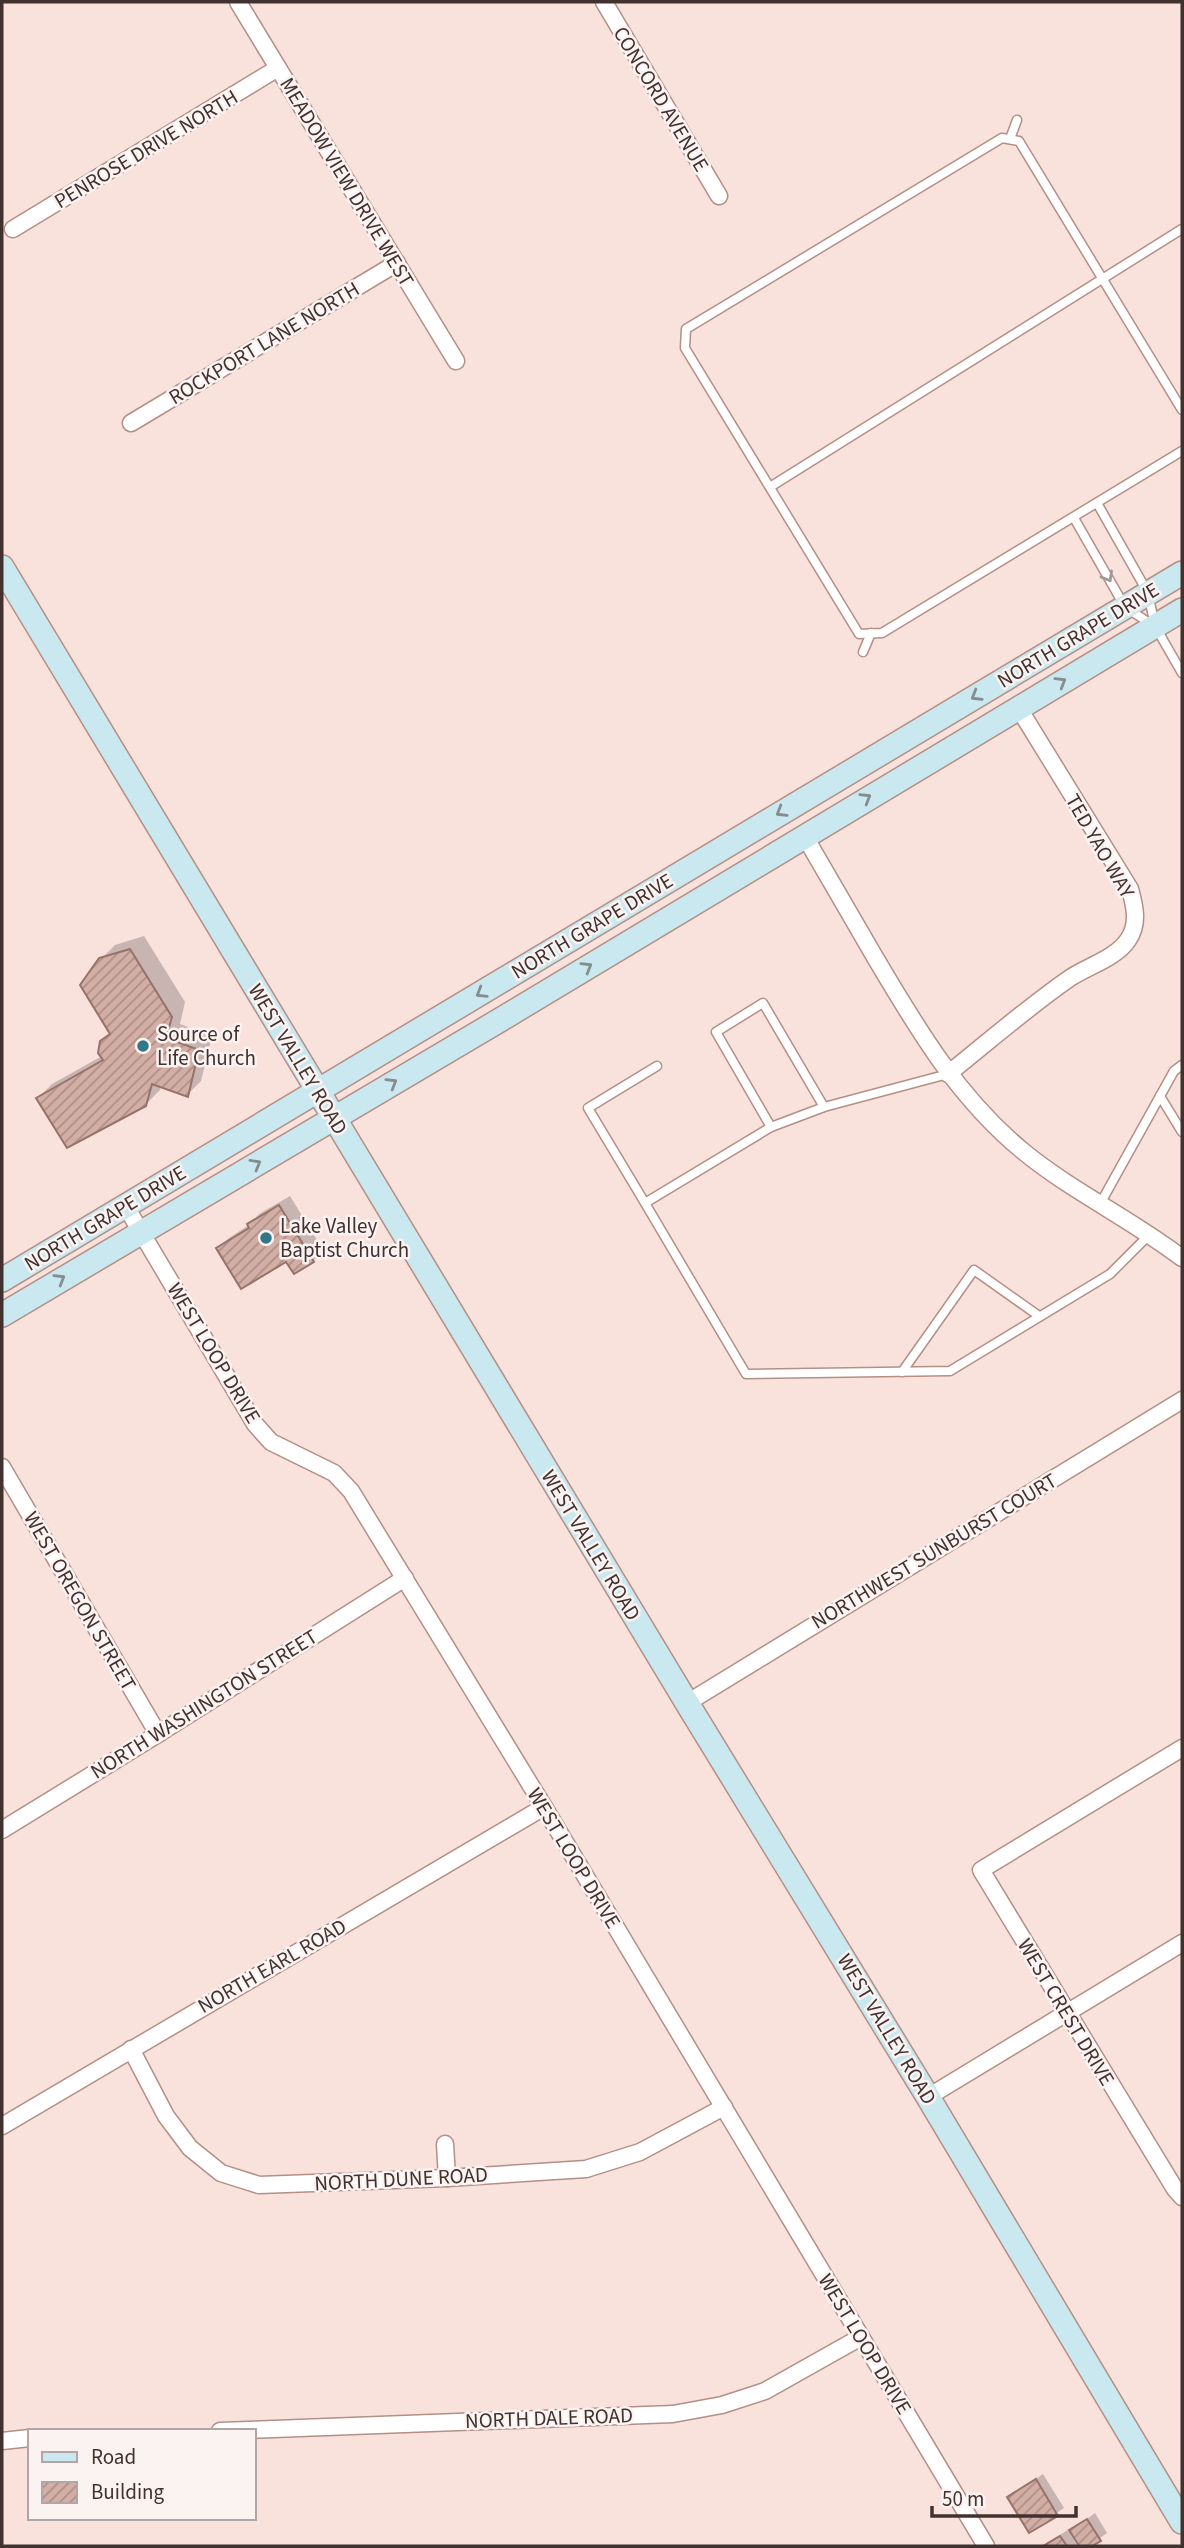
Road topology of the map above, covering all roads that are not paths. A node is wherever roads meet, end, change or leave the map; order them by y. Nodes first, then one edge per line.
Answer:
1 (238, 2) edge
2 (604, 2) edge
3 (278, 68) junction
4 (1017, 120) dead end
5 (1010, 139) junction
6 (719, 196) dead end
7 (13, 229) dead end
8 (1182, 229) edge
9 (397, 263) junction
10 (1103, 279) junction
11 (456, 361) dead end
12 (1182, 410) edge
13 (131, 423) dead end
14 (1182, 451) edge
15 (770, 487) junction
16 (1097, 503) junction
17 (1074, 518) junction
18 (2, 567) edge
19 (1182, 573) edge
20 (1148, 593) junction
21 (1125, 607) junction
22 (1182, 610) edge
23 (1154, 626) junction
24 (870, 634) junction
25 (863, 652) dead end
26 (1182, 673) edge
27 (1018, 707) junction
28 (804, 835) junction
29 (1182, 1065) edge
30 (657, 1066) dead end
31 (948, 1074) junction
32 (317, 1091) junction
33 (1160, 1096) junction
34 (824, 1107) junction
35 (334, 1119) junction
36 (771, 1127) junction
37 (1182, 1132) edge
38 (645, 1203) junction
39 (1100, 1204) junction
40 (125, 1205) junction
41 (140, 1232) junction
42 (1149, 1235) junction
43 (1182, 1258) edge
44 (2, 1280) edge
45 (2, 1315) edge
46 (1039, 1316) junction
47 (902, 1372) junction
48 (1182, 1400) edge
49 (2, 1467) edge
50 (405, 1578) junction
51 (687, 1703) junction
52 (159, 1734) junction
53 (1182, 1748) edge
54 (544, 1807) junction
55 (2, 1830) edge
56 (1182, 1942) edge
57 (1066, 2012) junction
58 (131, 2049) junction
59 (928, 2097) junction
60 (724, 2107) junction
61 (2, 2126) edge
62 (445, 2144) dead end
63 (447, 2178) junction
64 (1182, 2197) edge
65 (860, 2337) junction
66 (256, 2430) edge
67 (28, 2438) edge
68 (2, 2441) edge
69 (1182, 2522) edge
70 (986, 2546) edge

1 - 3 street, MEADOW VIEW DRIVE WEST
2 - 6 street, CONCORD AVENUE
3 - 7 street, PENROSE DRIVE NORTH
3 - 9 street, MEADOW VIEW DRIVE WEST
4 - 5 lane
5 - 10 lane
5 - 15 lane
8 - 10 lane
9 - 11 street, MEADOW VIEW DRIVE WEST
9 - 13 street, ROCKPORT LANE NORTH
10 - 12 lane
10 - 15 lane
14 - 16 lane
15 - 24 lane
16 - 17 lane
16 - 20 lane
17 -> 21 lane
17 - 24 lane
18 - 32 main road, WEST VALLEY ROAD
19 - 20 main road, NORTH GRAPE DRIVE
20 - 21 main road, NORTH GRAPE DRIVE
20 - 23 lane
21 - 23 lane
21 -> 32 main road, NORTH GRAPE DRIVE
22 - 23 main road, NORTH GRAPE DRIVE
23 - 26 lane
27 -> 23 main road, NORTH GRAPE DRIVE
24 - 25 lane
28 -> 27 main road, NORTH GRAPE DRIVE
27 - 31 street, TED YAO WAY
28 - 31 street
35 -> 28 main road, NORTH GRAPE DRIVE
29 - 33 lane
30 - 38 lane
31 - 34 lane
31 - 39 street
32 - 35 main road, WEST VALLEY ROAD
32 - 40 main road, NORTH GRAPE DRIVE
33 - 37 lane
33 - 39 lane
34 - 36 lane
34 - 36 lane
41 -> 35 main road, NORTH GRAPE DRIVE
35 - 51 main road, WEST VALLEY ROAD
36 - 38 lane
38 - 47 lane
39 - 42 street
40 - 41 street, WEST LOOP DRIVE
40 - 44 main road, NORTH GRAPE DRIVE
45 -> 41 main road, NORTH GRAPE DRIVE
41 - 50 street, WEST LOOP DRIVE
42 - 43 street
42 - 46 lane
46 - 47 lane
46 - 47 lane
48 - 51 street, NORTHWEST SUNBURST COURT
49 - 52 street, WEST OREGON STREET
50 - 52 street, NORTH WASHINGTON STREET
50 - 54 street, WEST LOOP DRIVE
51 - 59 main road, WEST VALLEY ROAD
52 - 55 street, NORTH WASHINGTON STREET
53 - 57 street, WEST CREST DRIVE
54 - 58 street, NORTH EARL ROAD
54 - 60 street, WEST LOOP DRIVE
56 - 57 street
57 - 59 street
57 - 64 street, WEST CREST DRIVE
58 - 61 street, NORTH EARL ROAD
58 - 63 street, NORTH DUNE ROAD
59 - 69 main road, WEST VALLEY ROAD
60 - 63 street, NORTH DUNE ROAD
60 - 65 street, WEST LOOP DRIVE
62 - 63 street
65 - 66 street, NORTH DALE ROAD
65 - 70 street, WEST LOOP DRIVE
67 - 68 street

